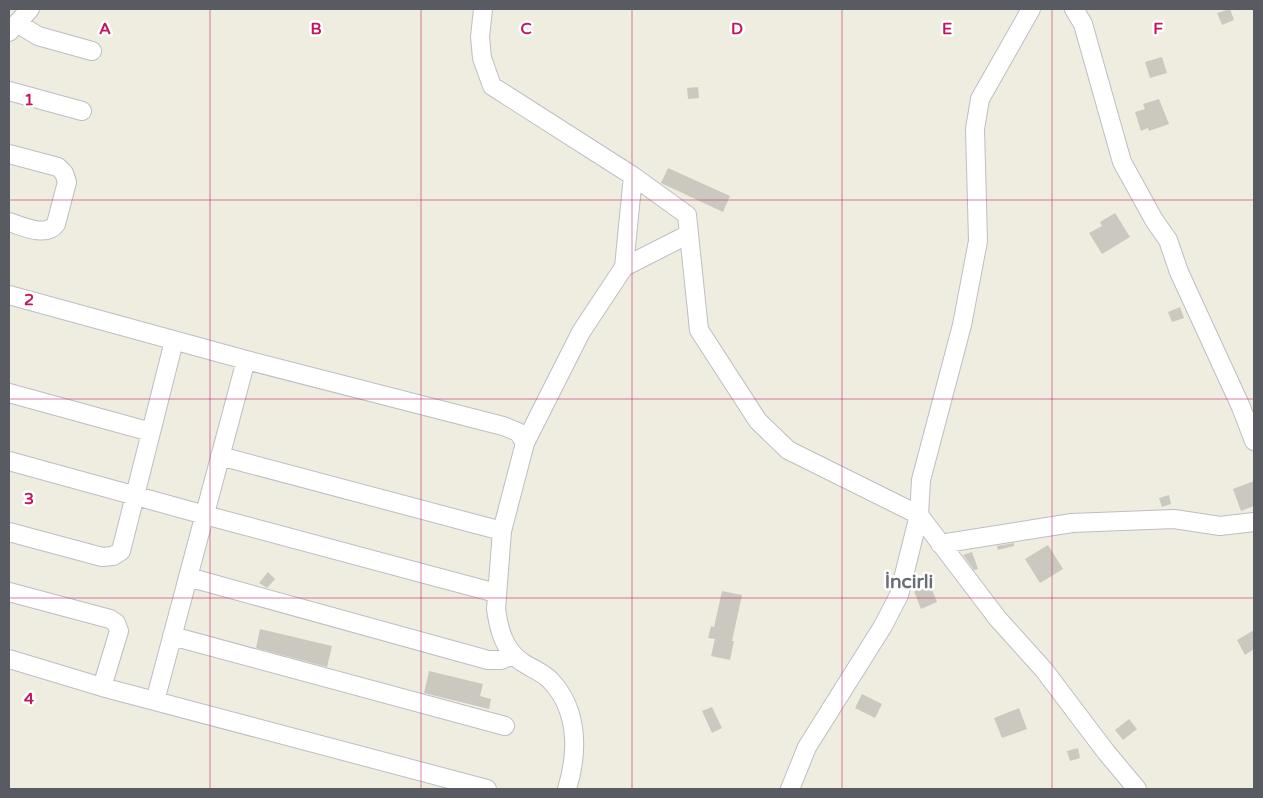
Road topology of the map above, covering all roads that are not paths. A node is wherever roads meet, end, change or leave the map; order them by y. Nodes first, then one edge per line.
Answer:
1 (30, 9) edge
2 (483, 9) edge
3 (1031, 9) edge
4 (1074, 9) edge
5 (13, 27) edge
6 (92, 51) dead end
7 (9, 92) edge
8 (82, 111) dead end
9 (9, 154) edge
10 (633, 176) junction
11 (9, 222) edge
12 (689, 234) junction
13 (624, 266) junction
14 (9, 295) edge
15 (174, 341) junction
16 (246, 360) junction
17 (9, 393) edge
18 (151, 432) junction
19 (1254, 441) edge
20 (525, 443) junction
21 (220, 456) junction
22 (9, 461) edge
23 (134, 496) junction
24 (205, 515) junction
25 (919, 515) junction
26 (1254, 522) edge
27 (502, 531) junction
28 (9, 532) edge
29 (940, 544) junction
30 (188, 577) junction
31 (9, 592) edge
32 (496, 593) junction
33 (172, 636) junction
34 (513, 655) junction
35 (9, 659) edge
36 (102, 687) junction
37 (155, 701) junction
38 (505, 726) dead end
39 (486, 789) edge
40 (567, 789) edge
41 (790, 789) edge
42 (1137, 789) edge

1 - 5 street
2 - 10 street
3 - 25 street
4 - 19 street
5 - 6 street
7 - 8 street
9 - 11 street
10 - 12 street
10 - 13 street
12 - 13 street
12 - 25 street
13 - 20 street
14 - 15 street
15 - 16 street
15 - 18 street
16 - 20 street
16 - 21 street
17 - 18 street
18 - 23 street
20 - 27 street
21 - 24 street
21 - 27 street
22 - 23 street
23 - 24 street
23 - 28 street
24 - 30 street
24 - 32 street
25 - 29 street
25 - 41 street
26 - 29 street
27 - 32 street
29 - 42 street
30 - 33 street
30 - 34 street
31 - 36 street
32 - 34 street
33 - 37 street
33 - 38 street
34 - 40 street
35 - 36 street
36 - 37 street
37 - 39 street

